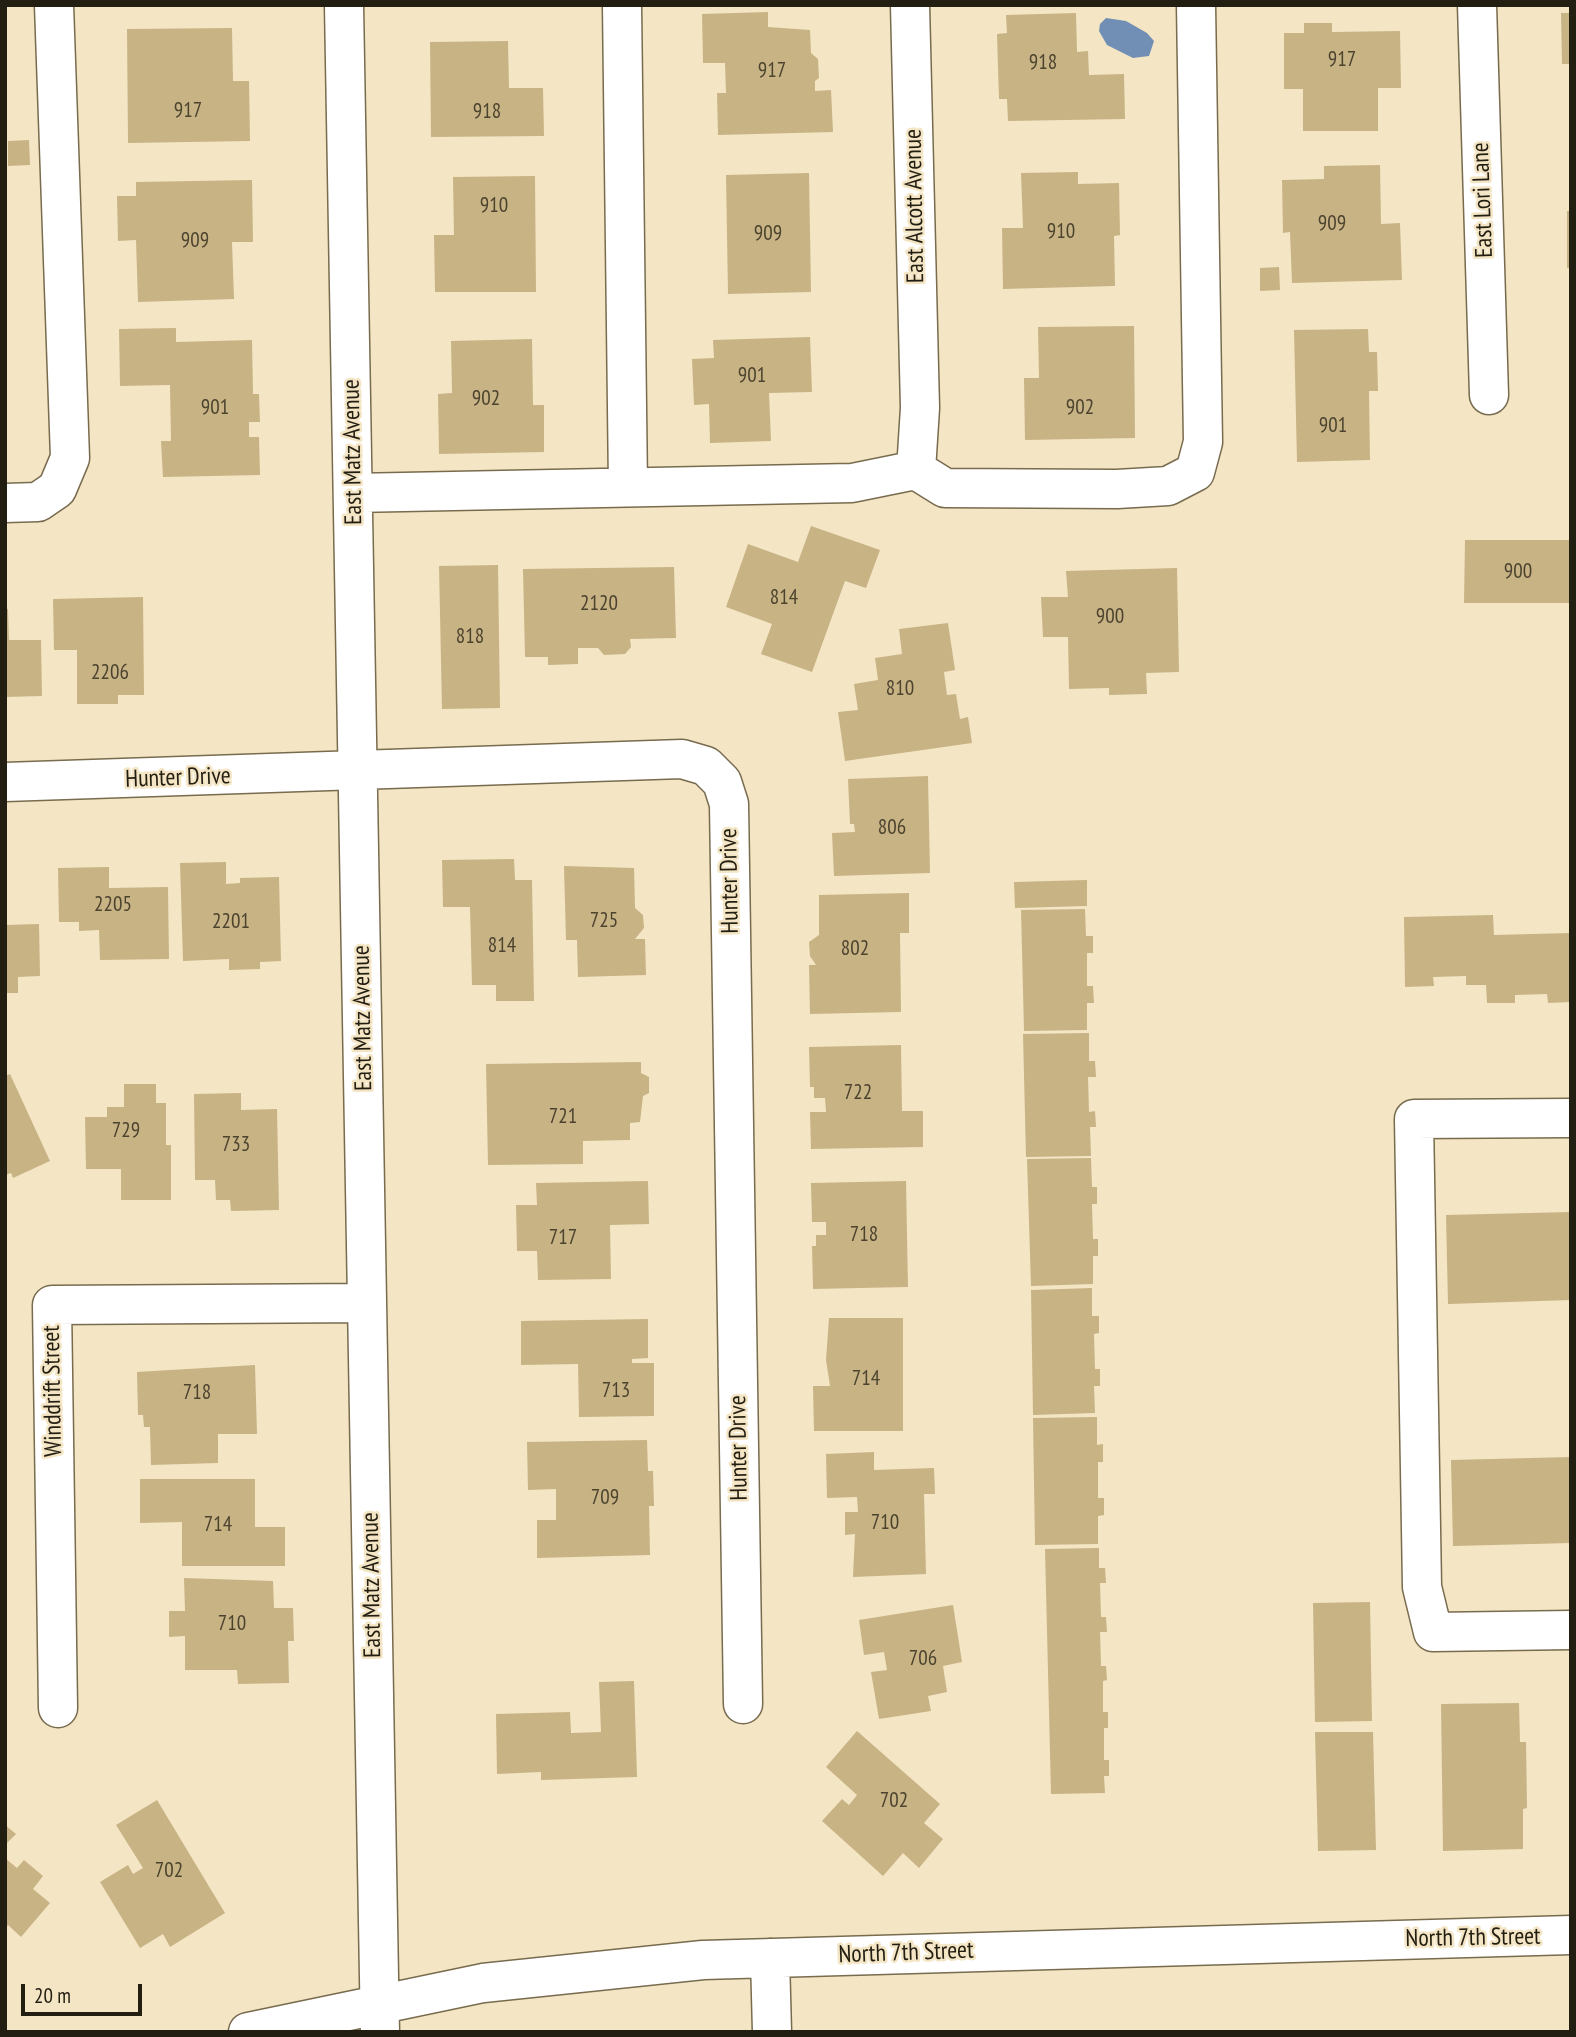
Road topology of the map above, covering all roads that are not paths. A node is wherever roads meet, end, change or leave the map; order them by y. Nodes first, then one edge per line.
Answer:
1 (54, 5) edge
2 (344, 5) edge
3 (622, 5) edge
4 (910, 5) edge
5 (1196, 5) edge
6 (1477, 5) edge
7 (1489, 395) dead end
8 (916, 470) junction
9 (628, 487) junction
10 (353, 493) junction
11 (5, 503) edge
12 (359, 772) junction
13 (5, 782) edge
14 (1571, 1118) edge
15 (367, 1303) junction
16 (1571, 1630) edge
17 (743, 1704) dead end
18 (58, 1709) dead end
19 (1571, 1935) edge
20 (771, 1958) junction
21 (379, 2018) edge
22 (248, 2032) edge
23 (772, 2032) edge

1 - 11 street
2 - 10 street, East Matz Avenue
3 - 9 street
4 - 8 street, East Alcott Avenue
5 - 8 street
6 - 7 street, East Lori Lane
8 - 9 street
9 - 10 street
10 - 12 street, East Matz Avenue
12 - 13 street, Hunter Drive
12 - 15 street, East Matz Avenue
12 - 17 street, Hunter Drive
14 - 16 street
15 - 18 street, Winddrift Street
15 - 21 street, East Matz Avenue
19 - 20 street, North 7th Street
20 - 21 street, North 7th Street
20 - 23 street
21 - 22 street, North 7th Street

